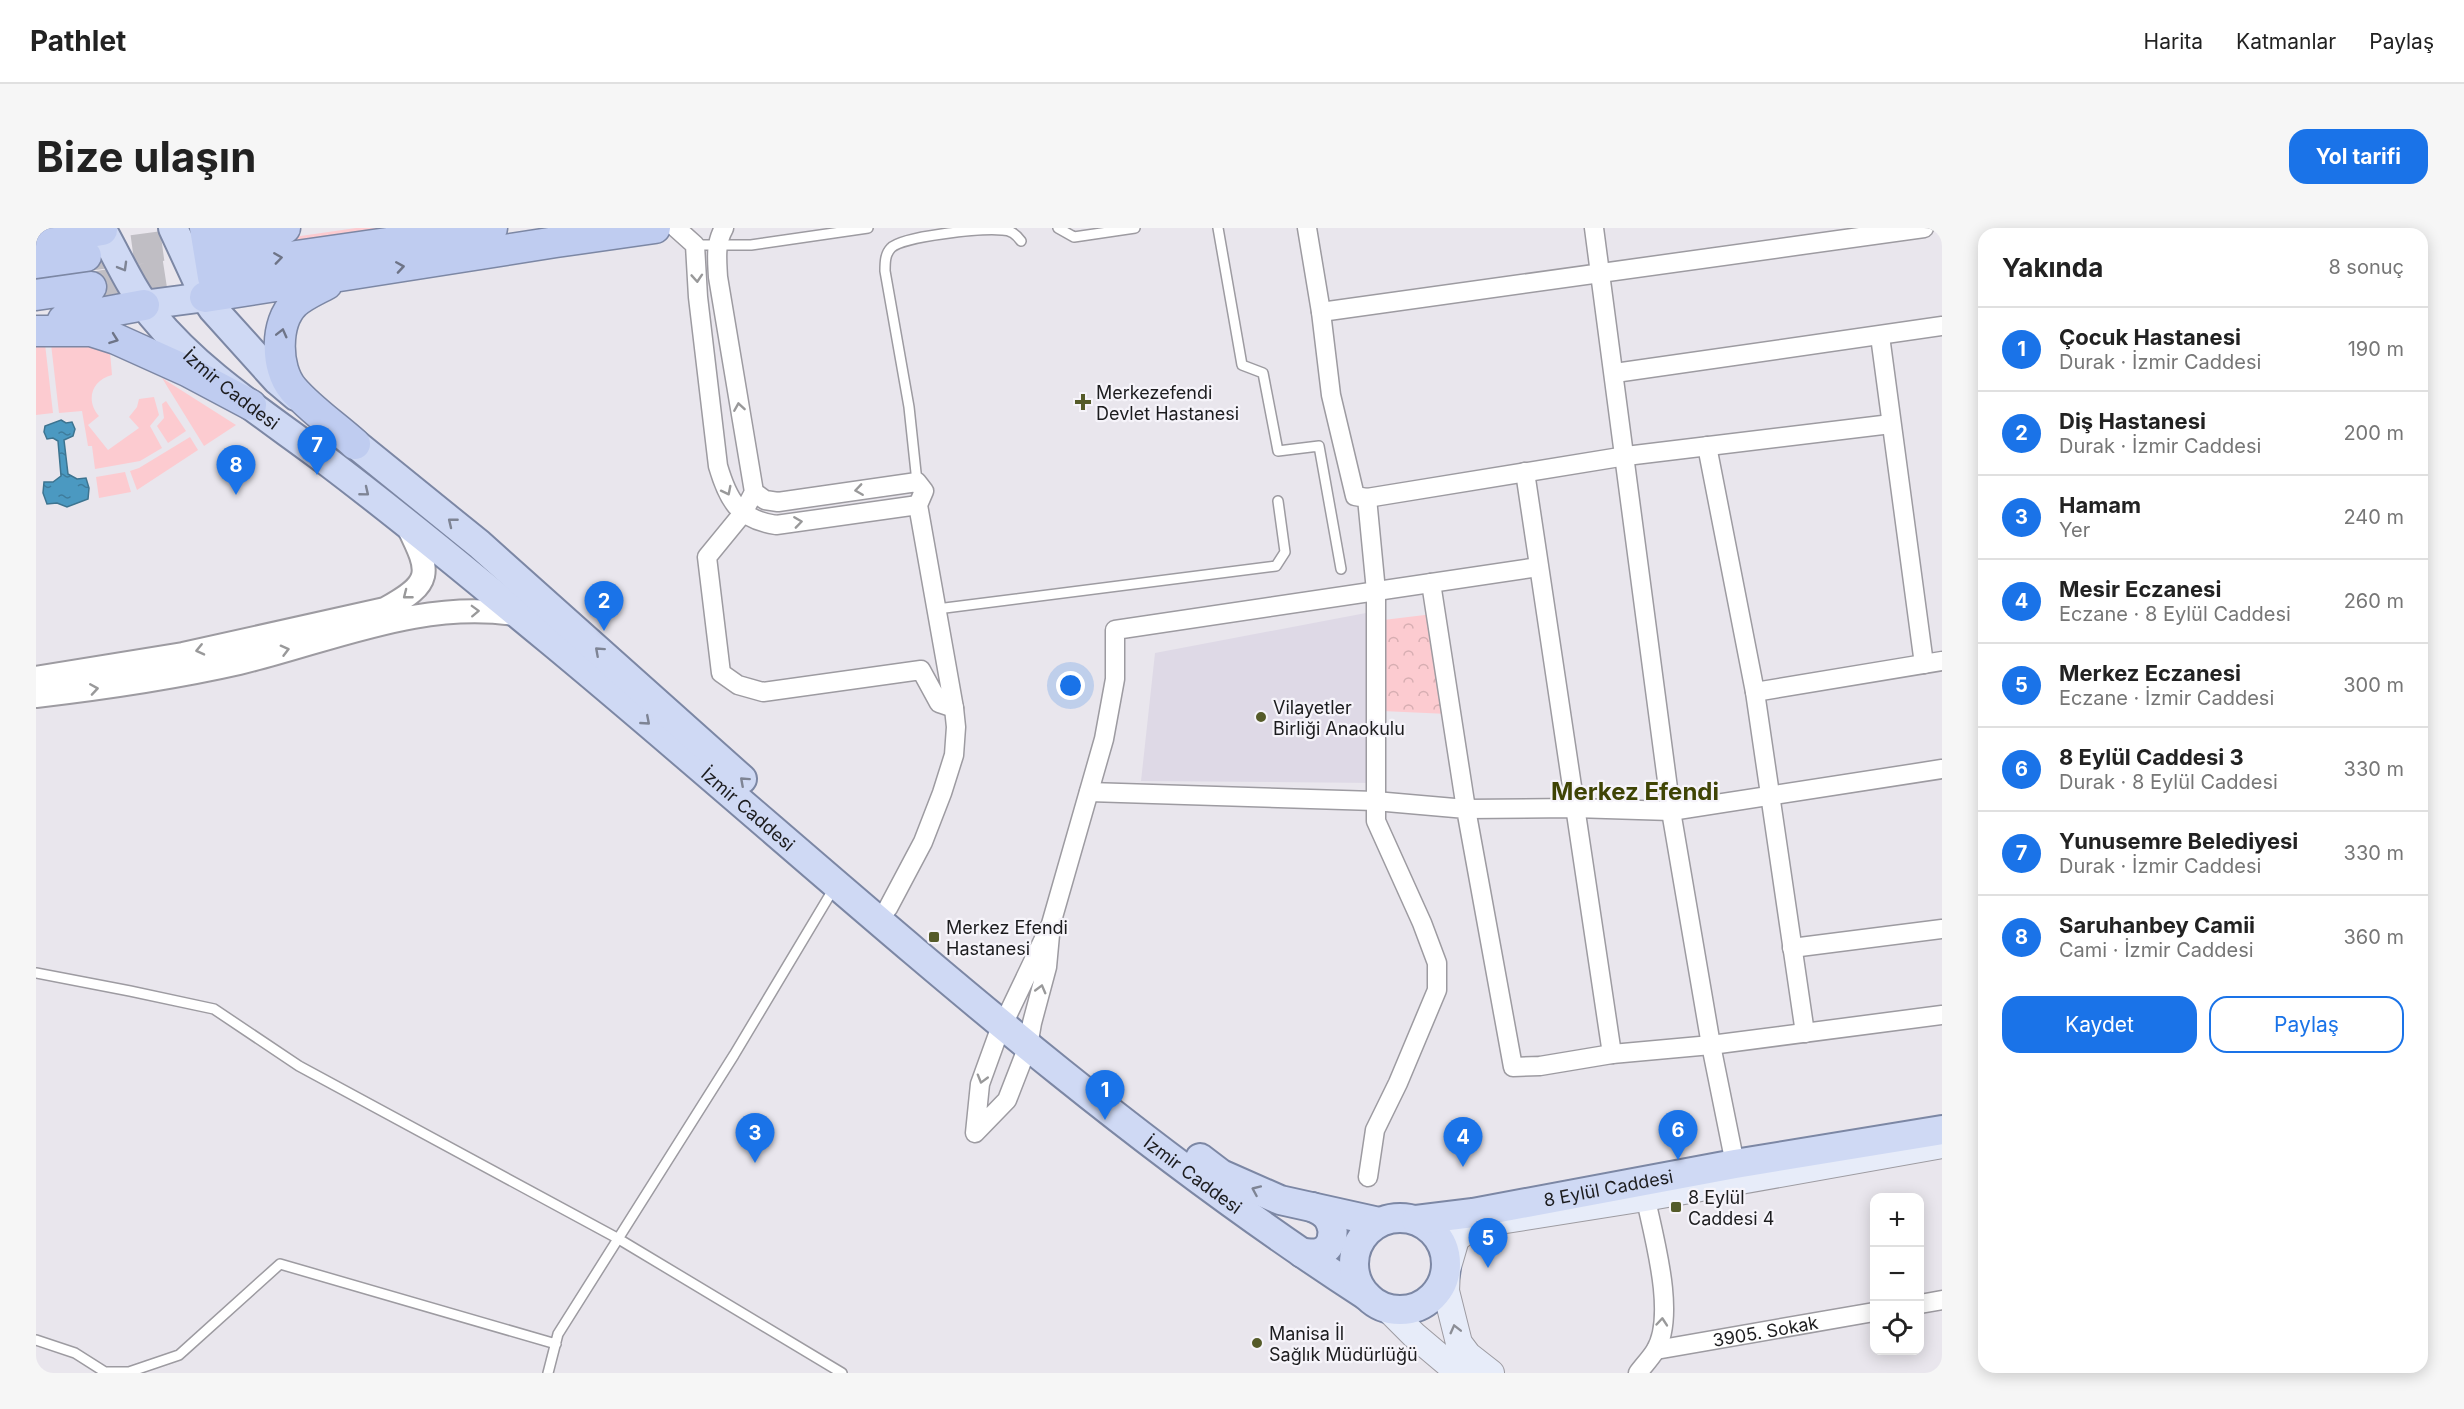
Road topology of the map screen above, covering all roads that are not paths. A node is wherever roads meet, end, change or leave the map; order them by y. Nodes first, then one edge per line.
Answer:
1 (105, 228) edge
2 (173, 228) edge
3 (285, 228) edge
4 (492, 228) edge
5 (655, 228) edge
6 (676, 228) edge
7 (724, 228) edge
8 (868, 228) edge
9 (1058, 228) edge
10 (1135, 228) edge
11 (1218, 228) edge
12 (1307, 228) edge
13 (1594, 228) edge
14 (1924, 228) edge
15 (36, 241) edge
16 (1021, 241) dead end
17 (214, 244) edge
18 (694, 245) junction
19 (717, 246) junction
20 (86, 256) tunnel mouth
21 (36, 263) edge
22 (1601, 274) junction
23 (342, 277) junction
24 (91, 287) tunnel mouth
25 (36, 295) edge
26 (217, 296) junction
27 (144, 305) junction
28 (1321, 312) junction
29 (36, 325) edge
30 (1942, 326) edge
31 (36, 331) edge
32 (1880, 336) junction
33 (1615, 373) junction
34 (252, 405) junction
35 (1891, 424) junction
36 (355, 444) junction
37 (1707, 446) junction
38 (1626, 456) junction
39 (1525, 472) junction
40 (917, 482) junction
41 (754, 492) junction
42 (1367, 498) junction
43 (1278, 501) dead end
44 (918, 505) junction
45 (742, 513) junction
46 (407, 526) junction
47 (1538, 567) junction
48 (1341, 569) dead end
49 (1431, 583) junction
50 (1377, 591) junction
51 (937, 609) junction
52 (520, 615) junction
53 (1933, 663) edge
54 (36, 678) edge
55 (1755, 692) junction
56 (36, 696) edge
57 (954, 708) junction
58 (1942, 768) edge
59 (1089, 792) junction
60 (1769, 795) junction
61 (1375, 801) junction
62 (1574, 808) junction
63 (1466, 809) junction
64 (1671, 811) junction
65 (835, 885) junction
66 (883, 914) junction
67 (1051, 924) junction
68 (1942, 929) edge
69 (1792, 948) junction
70 (36, 974) edge
71 (1942, 1015) edge
72 (1005, 1019) junction
73 (1805, 1033) junction
74 (1029, 1040) junction
75 (1711, 1045) junction
76 (1612, 1054) junction
77 (1942, 1130) edge
78 (1942, 1145) edge
79 (1735, 1164) junction
80 (1368, 1177) dead end
81 (1644, 1190) junction
82 (1312, 1206) junction
83 (1416, 1220) junction
84 (1379, 1222) junction
85 (617, 1238) junction
86 (1302, 1253) junction
87 (1447, 1270) junction
88 (1942, 1300) edge
89 (1377, 1302) junction
90 (1924, 1303) edge
91 (1870, 1313) edge
92 (36, 1340) edge
93 (556, 1344) junction
94 (1656, 1350) junction
95 (548, 1373) edge
96 (842, 1373) edge
97 (1459, 1373) edge
98 (1491, 1373) edge
99 (1638, 1373) edge

1 - 15 highway
1 -> 27 main road, İzmir Caddesi
2 - 26 main road, İzmir Caddesi
3 - 17 highway
17 -> 4 highway
23 -> 5 highway
6 - 18 street
7 - 19 street
8 - 19 lane
9 - 10 lane
11 - 48 lane
12 - 28 street
13 - 22 street
14 - 22 street
16 - 40 lane
17 - 26 highway
18 - 19 lane
18 -> 45 street
41 -> 19 street
20 - 21 highway
22 - 28 street
22 - 33 street
23 - 26 highway
36 -> 23 highway
24 - 25 highway
26 - 27 main road
26 - 36 main road, İzmir Caddesi
27 - 29 highway
27 - 34 main road, İzmir Caddesi
28 - 42 street
30 - 32 street
31 -> 34 highway
32 - 33 street
32 - 35 street
33 - 38 street
34 -> 46 main road, İzmir Caddesi
35 - 37 street
35 - 53 street
66 -> 36 main road, İzmir Caddesi
37 - 38 street
37 - 55 street
38 - 39 street
38 - 64 street
39 - 42 street
39 - 47 street
40 -> 41 street
40 - 44 street
41 - 45 street
42 - 50 street
43 - 51 lane
45 -> 44 street
44 - 51 street
45 - 57 street
46 - 52 main road, İzmir Caddesi
46 -> 54 street
47 - 49 street
47 - 62 street
49 - 50 street
49 - 63 street
50 - 59 street
50 - 61 street
51 - 57 street
56 -> 52 street
52 -> 65 main road, İzmir Caddesi
53 - 55 street
55 - 60 street
57 - 66 street
58 - 60 street
59 - 61 street
59 - 67 street
60 - 64 street
60 - 69 street
61 - 63 street
61 - 80 street
62 - 63 street
62 - 64 street
62 - 76 street
63 - 76 street
64 - 75 street
65 - 66 main road, İzmir Caddesi
65 - 85 lane
66 - 72 main road, İzmir Caddesi
67 - 72 street
74 -> 67 street
68 - 69 street
69 - 73 street
70 - 85 lane
71 - 73 street
72 - 74 main road, İzmir Caddesi
72 -> 74 street
73 - 75 street
82 -> 74 main road, İzmir Caddesi
74 - 86 main road, İzmir Caddesi
75 - 76 street
75 - 79 street
77 - 79 main road, 8 Eylül Caddesi
78 - 81 main road
79 - 81 main road, 8 Eylül Caddesi
81 - 83 main road, 8 Eylül Caddesi
81 - 87 main road
94 -> 81 street
82 - 84 main road, İzmir Caddesi
82 - 86 main road
83 - 84 main road
83 - 87 main road
84 - 89 main road
85 - 93 lane
85 - 96 lane
86 - 89 main road, İzmir Caddesi
87 - 89 main road
98 -> 87 main road
88 - 90 street
89 - 97 main road, İzmir Caddesi
91 - 94 street, 3905. Sokak
92 - 93 lane
93 - 95 lane
94 - 99 street

